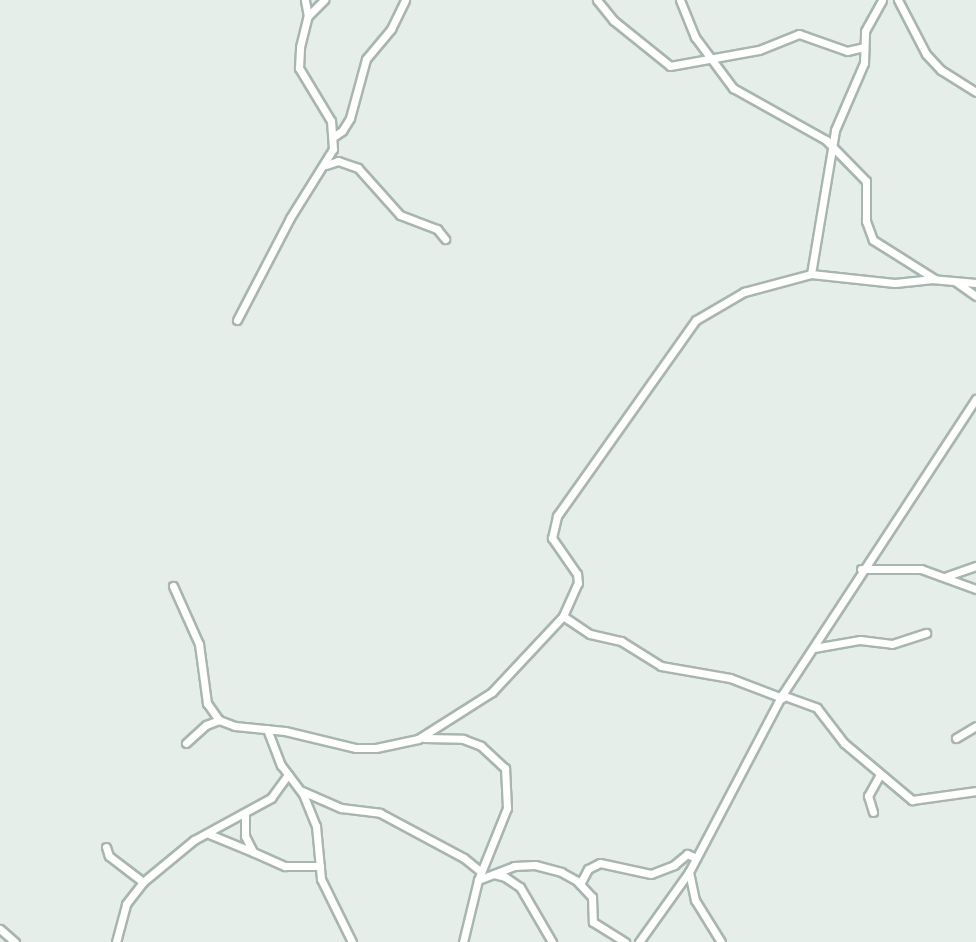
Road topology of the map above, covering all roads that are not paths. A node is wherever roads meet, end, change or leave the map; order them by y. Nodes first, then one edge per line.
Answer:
1 (305, 0) edge
2 (324, 0) edge
3 (405, 0) edge
4 (597, 0) edge
5 (680, 0) edge
6 (882, 0) edge
7 (898, 0) edge
8 (308, 16) junction
9 (864, 47) junction
10 (713, 58) junction
11 (976, 92) edge
12 (333, 136) junction
13 (833, 149) junction
14 (326, 165) junction
15 (446, 239) dead end
16 (811, 274) junction
17 (936, 279) junction
18 (954, 281) junction
19 (976, 283) edge
20 (976, 296) edge
21 (237, 320) dead end
22 (976, 399) edge
23 (976, 566) edge
24 (861, 569) junction
25 (947, 576) junction
26 (173, 586) dead end
27 (976, 589) edge
28 (563, 616) junction
29 (926, 633) dead end
30 (814, 648) junction
31 (782, 697) junction
32 (219, 720) junction
33 (976, 726) edge
34 (267, 729) junction
35 (956, 738) dead end
36 (418, 739) junction
37 (186, 743) dead end
38 (880, 774) junction
39 (288, 775) junction
40 (298, 788) junction
41 (976, 791) edge
42 (873, 812) dead end
43 (245, 814) junction
44 (209, 834) junction
45 (106, 847) dead end
46 (253, 852) junction
47 (696, 858) junction
48 (320, 866) junction
49 (481, 872) junction
50 (689, 872) junction
51 (493, 874) junction
52 (478, 880) junction
53 (143, 882) junction
54 (580, 884) junction
55 (0, 929) edge
56 (15, 942) edge
57 (116, 942) edge
58 (352, 942) edge
59 (463, 942) edge
60 (552, 942) edge
61 (625, 942) edge
62 (639, 942) edge
63 (721, 942) edge

1 - 8 street
2 - 8 street
3 - 12 street
4 - 10 street
5 - 10 street
6 - 9 street
7 - 11 street
8 - 12 street
9 - 10 street
9 - 13 street
10 - 13 street
12 - 14 street
13 - 16 street
13 - 17 street
14 - 15 street
14 - 21 street
16 - 17 street
16 - 28 street
17 - 18 street
18 - 19 street
18 - 20 street
22 - 24 street
23 - 25 street
24 - 25 street
24 - 30 street
25 - 27 street
26 - 32 street
28 - 31 street
28 - 36 street
29 - 30 street
30 - 31 street
31 - 38 street
31 - 47 street
32 - 34 street
32 - 37 street
33 - 35 street
34 - 36 street
34 - 39 street
36 - 49 street
38 - 41 street
38 - 42 street
39 - 40 street
39 - 43 street
40 - 48 street
40 - 49 street
43 - 44 street
43 - 46 street
44 - 46 street
44 - 53 street
45 - 53 street
46 - 48 street
47 - 50 street
47 - 54 street
48 - 58 street
49 - 52 street
50 - 62 street
50 - 63 street
51 - 52 street
51 - 54 street
51 - 60 street
52 - 59 street
53 - 57 street
54 - 61 street
55 - 56 street

